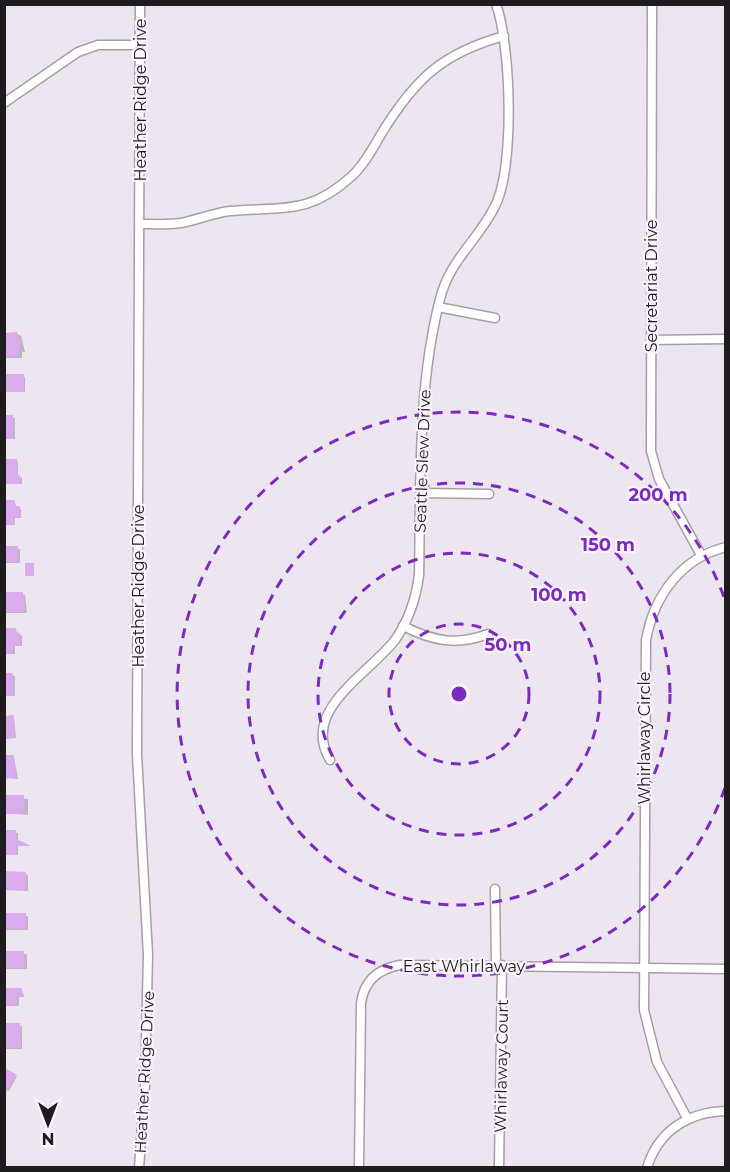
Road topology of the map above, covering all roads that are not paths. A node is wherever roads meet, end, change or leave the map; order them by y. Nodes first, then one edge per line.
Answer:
1 (140, 4) edge
2 (496, 4) edge
3 (652, 4) edge
4 (504, 36) junction
5 (140, 45) junction
6 (4, 103) edge
7 (140, 224) junction
8 (438, 307) junction
9 (495, 318) dead end
10 (726, 339) edge
11 (651, 340) junction
12 (421, 493) junction
13 (489, 494) dead end
14 (726, 547) edge
15 (701, 555) junction
16 (404, 626) junction
17 (488, 634) dead end
18 (330, 760) dead end
19 (495, 889) dead end
20 (499, 965) junction
21 (643, 966) junction
22 (726, 969) edge
23 (726, 1111) edge
24 (687, 1118) junction
25 (139, 1167) edge
26 (359, 1167) edge
27 (499, 1167) edge
28 (647, 1167) edge

1 - 5 street, Heather Ridge Drive
2 - 4 street, Seattle Slew Drive
3 - 11 street, Secretariat Drive
4 - 7 street
4 - 8 street, Seattle Slew Drive
5 - 6 street
5 - 7 street, Heather Ridge Drive
7 - 25 street, Heather Ridge Drive
8 - 9 street
8 - 12 street, Seattle Slew Drive
10 - 11 street
11 - 15 street, Secretariat Drive
12 - 13 street
12 - 16 street, Seattle Slew Drive
14 - 15 street, Whirlaway Circle
15 - 21 street, Whirlaway Circle
16 - 17 street
16 - 18 street, Seattle Slew Drive
19 - 20 street, Whirlaway Court
20 - 21 street, East Whirlaway
20 - 26 street, East Whirlaway
20 - 27 street, Whirlaway Court
21 - 22 street
21 - 24 street, Whirlaway Circle
23 - 24 street
24 - 28 street

